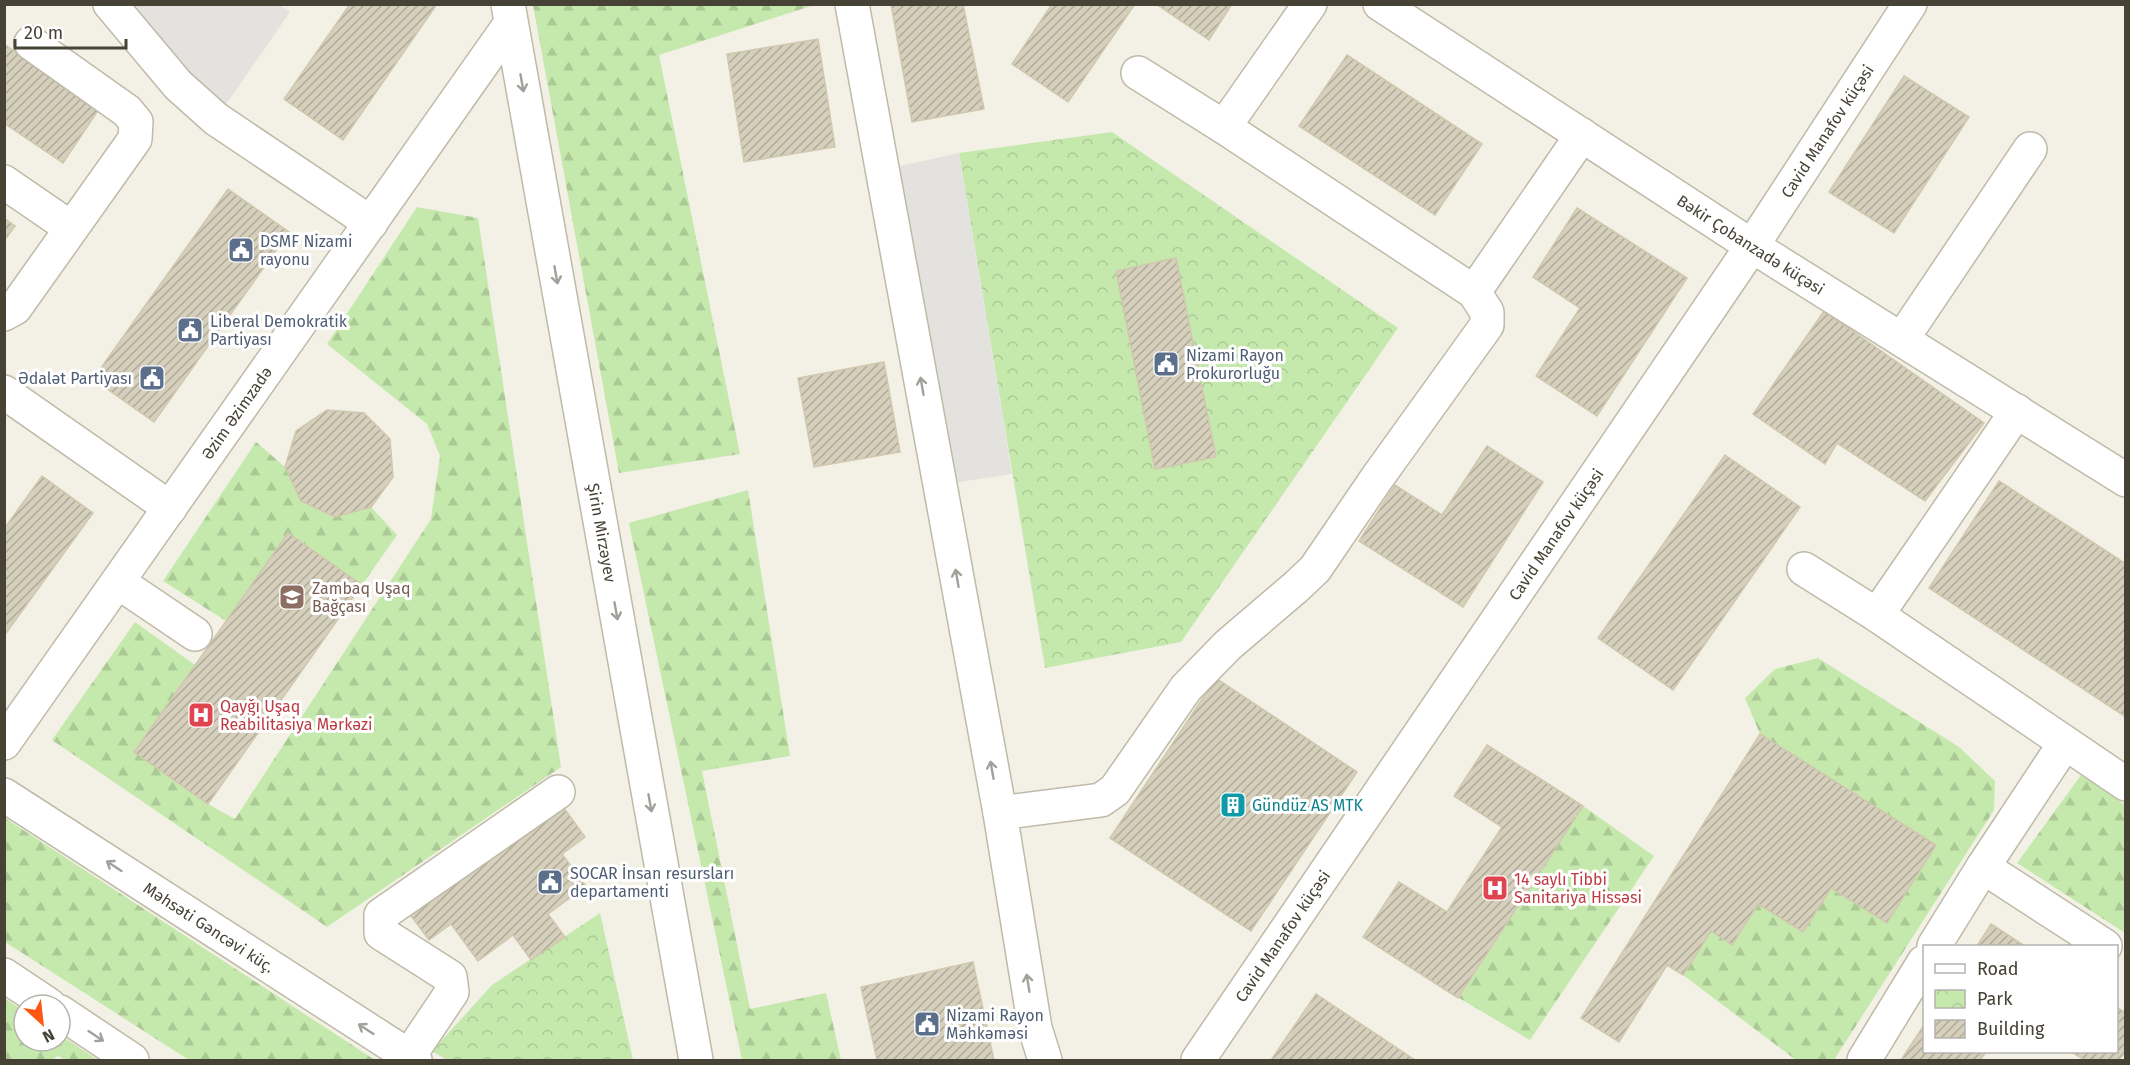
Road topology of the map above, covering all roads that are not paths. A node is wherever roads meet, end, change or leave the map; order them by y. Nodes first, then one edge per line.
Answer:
1 (110, 4) edge
2 (852, 4) edge
3 (1310, 4) edge
4 (1380, 4) edge
5 (1910, 4) edge
6 (509, 14) edge
7 (31, 43) dead end
8 (1138, 73) dead end
9 (1224, 127) junction
10 (1582, 135) junction
11 (2030, 149) dead end
12 (4, 182) edge
13 (371, 223) junction
14 (71, 228) junction
15 (1752, 246) junction
16 (1474, 292) junction
17 (4, 314) edge
18 (1902, 339) junction
19 (4, 392) edge
20 (2017, 411) junction
21 (2126, 480) edge
22 (170, 508) junction
23 (1804, 570) dead end
24 (118, 582) junction
25 (1876, 615) junction
26 (195, 634) dead end
27 (4, 743) edge
28 (2065, 743) junction
29 (2126, 784) edge
30 (558, 792) dead end
31 (4, 795) edge
32 (1000, 813) junction
33 (1983, 867) junction
34 (1935, 945) edge
35 (2103, 945) edge
36 (1923, 964) edge
37 (4, 975) edge
38 (31, 993) edge
39 (72, 1020) edge
40 (693, 1056) edge
41 (412, 1058) edge
42 (132, 1060) edge
43 (1045, 1060) edge
44 (1198, 1060) edge
45 (1864, 1060) edge

1 - 13 street
32 -> 2 street
3 - 9 street
4 - 10 street, Bəkir Çobanzadə küçəsi
5 - 15 street, Cavid Manafov küçəsi
6 - 13 street, Əzim Əzimzadə
6 -> 40 street, Şirin Mirzəyev
7 - 14 street
8 - 9 street
9 - 16 street
10 - 15 street, Bəkir Çobanzadə küçəsi
10 - 16 street
11 - 18 street
12 - 14 street
13 - 22 street, Əzim Əzimzadə
14 - 17 street
15 - 18 street, Bəkir Çobanzadə küçəsi
15 - 44 street, Cavid Manafov küçəsi
16 - 32 street
18 - 20 street, Bəkir Çobanzadə küçəsi
19 - 22 street
20 - 21 street, Bəkir Çobanzadə küçəsi
20 - 25 street
22 - 24 street, Əzim Əzimzadə
23 - 25 street
24 - 26 street
24 - 27 street, Əzim Əzimzadə
25 - 28 street
28 - 29 street
28 - 33 street
30 - 41 street
41 -> 31 street, Məhsəti Gəncəvi küç.
43 -> 32 street
33 - 34 street
33 - 35 street
36 - 45 street
37 - 38 street
39 -> 42 street

